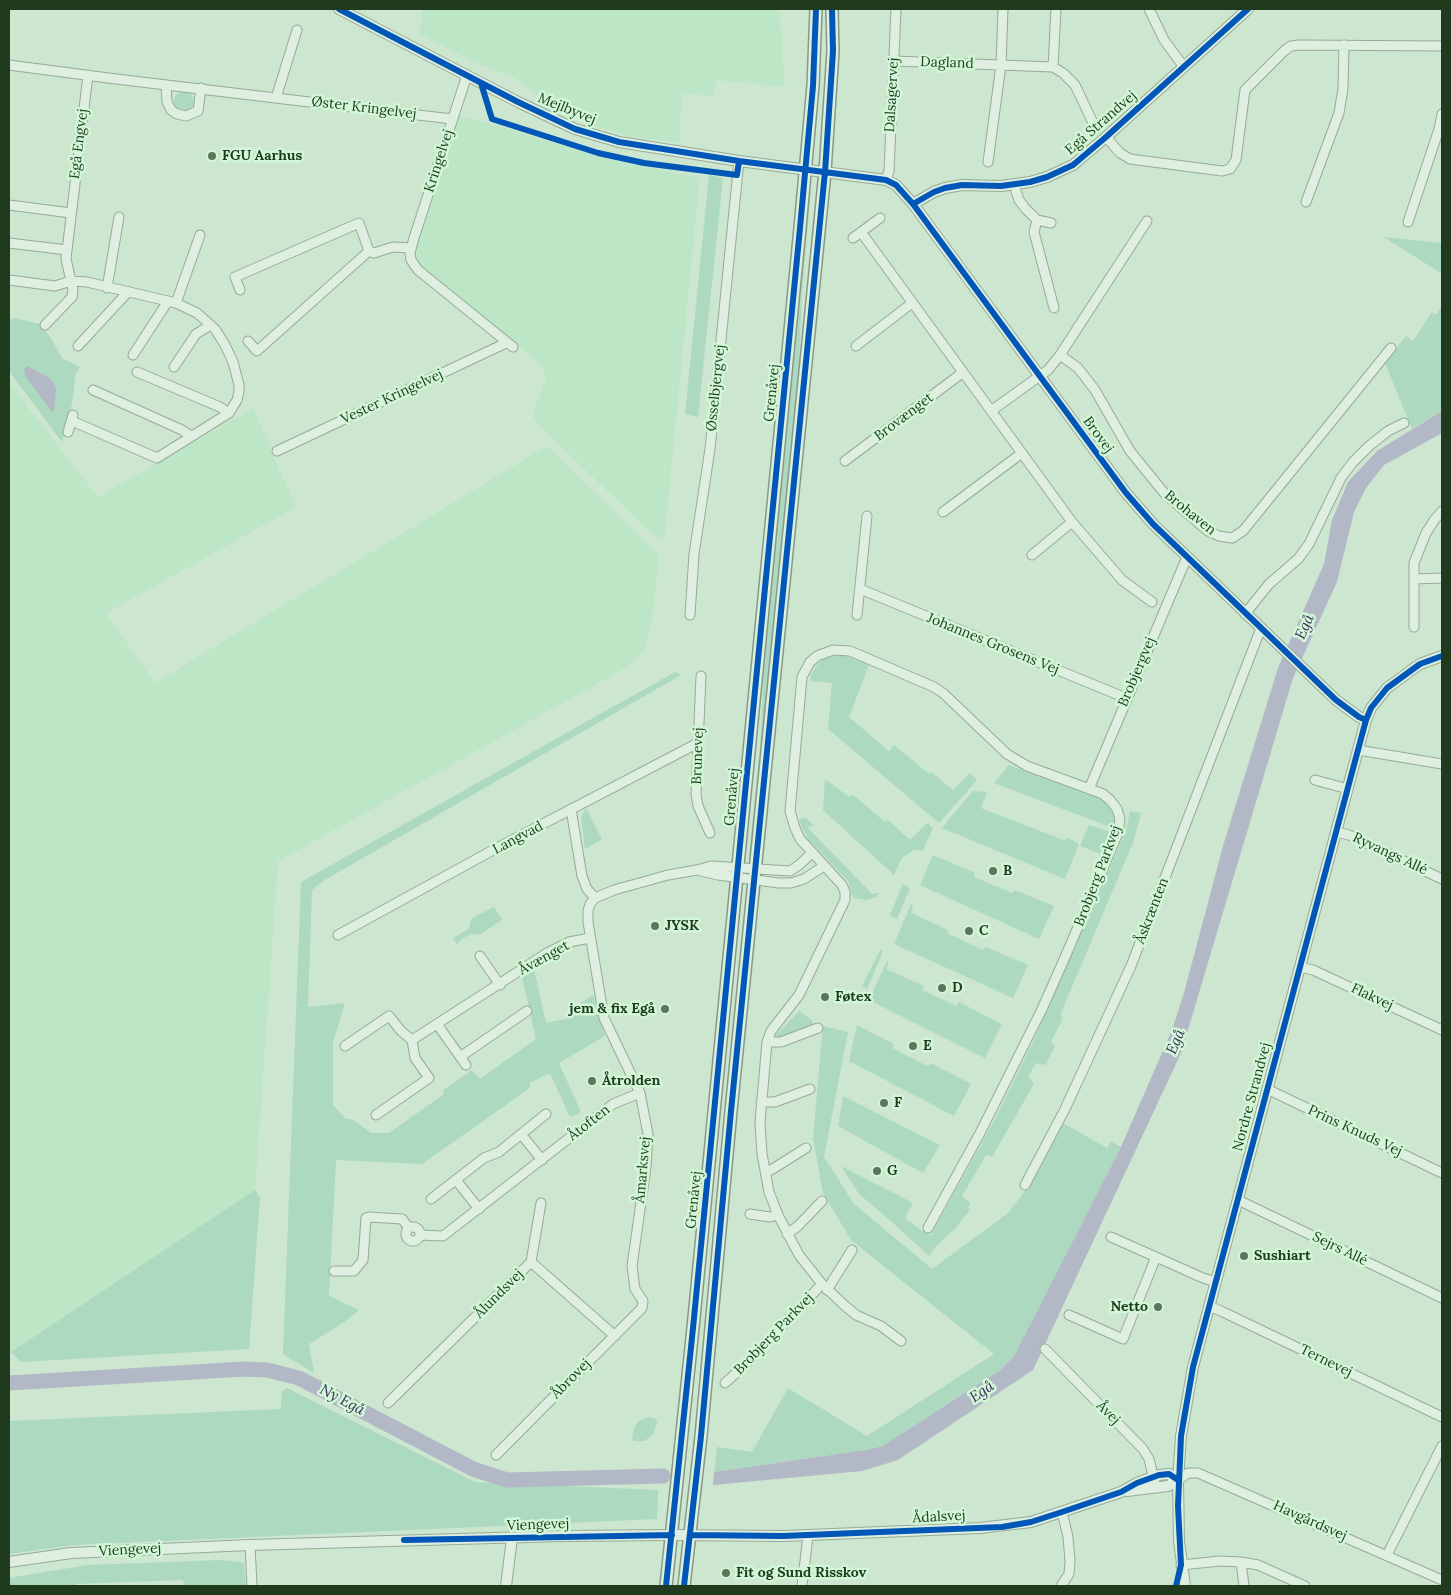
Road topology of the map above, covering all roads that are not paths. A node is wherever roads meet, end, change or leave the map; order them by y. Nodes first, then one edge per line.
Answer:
1 (339, 9) edge
2 (816, 9) edge
3 (832, 9) edge
4 (896, 9) edge
5 (1003, 9) edge
6 (1056, 9) edge
7 (1149, 9) edge
8 (1248, 9) edge
9 (297, 30) dead end
10 (1344, 45) junction
11 (1442, 46) edge
12 (894, 61) junction
13 (9, 65) edge
14 (1001, 65) junction
15 (1184, 67) junction
16 (1053, 68) junction
17 (88, 75) junction
18 (467, 76) junction
19 (166, 85) junction
20 (201, 88) junction
21 (276, 98) junction
22 (1442, 114) edge
23 (452, 119) junction
24 (1094, 125) dead end
25 (1106, 137) junction
26 (739, 161) junction
27 (988, 162) dead end
28 (806, 170) junction
29 (825, 172) junction
30 (886, 180) junction
31 (1014, 185) junction
32 (1306, 202) dead end
33 (913, 204) junction
34 (9, 205) edge
35 (71, 213) junction
36 (119, 217) dead end
37 (880, 218) dead end
38 (1037, 220) junction
39 (1147, 222) dead end
40 (1408, 222) dead end
41 (1051, 223) dead end
42 (861, 232) junction
43 (200, 235) dead end
44 (853, 238) dead end
45 (9, 243) edge
46 (411, 248) junction
47 (67, 250) junction
48 (369, 250) junction
49 (9, 280) edge
50 (71, 281) junction
51 (108, 288) junction
52 (240, 290) dead end
53 (128, 292) junction
54 (172, 302) junction
55 (912, 303) junction
56 (1054, 308) dead end
57 (45, 325) dead end
58 (211, 325) junction
59 (248, 342) dead end
60 (78, 346) dead end
61 (856, 346) dead end
62 (1391, 348) dead end
63 (133, 355) dead end
64 (1060, 355) junction
65 (174, 367) dead end
66 (137, 372) dead end
67 (962, 373) junction
68 (1039, 376) junction
69 (93, 390) dead end
70 (991, 411) junction
71 (229, 413) junction
72 (1404, 423) dead end
73 (68, 432) dead end
74 (191, 436) junction
75 (277, 451) dead end
76 (1022, 453) junction
77 (846, 461) dead end
78 (1442, 511) edge
79 (943, 512) dead end
80 (867, 516) dead end
81 (1072, 522) junction
82 (1032, 555) dead end
83 (1187, 557) junction
84 (1442, 578) edge
85 (1414, 579) junction
86 (860, 589) junction
87 (1152, 602) dead end
88 (1245, 614) junction
89 (690, 615) dead end
90 (857, 615) dead end
91 (1414, 627) dead end
92 (1261, 628) junction
93 (1442, 656) edge
94 (701, 676) dead end
95 (1126, 698) junction
96 (1366, 720) junction
97 (698, 742) junction
98 (1358, 750) junction
99 (1442, 764) edge
100 (1315, 780) dead end
101 (1089, 789) junction
102 (1348, 789) junction
103 (571, 809) junction
104 (1336, 832) junction
105 (710, 833) dead end
106 (812, 853) junction
107 (824, 866) junction
108 (738, 872) junction
109 (755, 874) junction
110 (1442, 879) edge
111 (595, 898) junction
112 (338, 935) dead end
113 (590, 938) junction
114 (480, 956) dead end
115 (1300, 967) junction
116 (500, 985) junction
117 (527, 1011) dead end
118 (437, 1024) junction
119 (818, 1028) dead end
120 (1442, 1030) edge
121 (412, 1040) junction
122 (767, 1042) junction
123 (345, 1046) dead end
124 (460, 1057) junction
125 (466, 1065) dead end
126 (810, 1089) dead end
127 (1267, 1090) junction
128 (640, 1093) junction
129 (761, 1102) junction
130 (546, 1114) dead end
131 (376, 1115) dead end
132 (521, 1134) junction
133 (806, 1148) dead end
134 (542, 1160) junction
135 (765, 1171) junction
136 (1442, 1173) edge
137 (456, 1180) junction
138 (1025, 1185) dead end
139 (431, 1199) dead end
140 (1238, 1200) junction
141 (822, 1201) dead end
142 (541, 1204) dead end
143 (479, 1209) junction
144 (750, 1214) dead end
145 (778, 1215) junction
146 (928, 1228) dead end
147 (787, 1234) junction
148 (1111, 1237) dead end
149 (852, 1250) dead end
150 (1156, 1257) junction
151 (531, 1262) junction
152 (334, 1270) dead end
153 (1216, 1282) junction
154 (824, 1287) junction
155 (1442, 1298) edge
156 (643, 1301) joint
157 (1209, 1306) junction
158 (1069, 1315) dead end
159 (615, 1336) junction
160 (901, 1341) dead end
161 (1045, 1349) dead end
162 (725, 1384) dead end
163 (388, 1403) dead end
164 (1442, 1416) edge
165 (1442, 1446) edge
166 (496, 1455) dead end
167 (1178, 1480) junction
168 (1155, 1481) junction
169 (1062, 1512) junction
170 (672, 1535) junction
171 (690, 1535) junction
172 (808, 1536) junction
173 (512, 1538) junction
174 (250, 1545) junction
175 (1387, 1555) junction
176 (9, 1562) edge
177 (1241, 1562) junction
178 (1181, 1565) junction
179 (1442, 1580) edge
180 (252, 1586) edge
181 (506, 1586) edge
182 (666, 1586) edge
183 (684, 1586) edge
184 (802, 1586) edge
185 (1061, 1586) edge
186 (1185, 1586) edge
187 (1244, 1586) edge
188 (1305, 1586) edge

1 - 18 street, Mejlbyvej
2 - 28 main road, Grenåvej
3 - 29 main road
4 - 12 street, Dalsagervej
5 - 14 street
6 - 16 street
7 - 15 street
8 - 15 street, Egå Strandvej
9 - 21 street
10 - 11 street
10 - 25 street
10 - 32 street
12 - 14 street, Dagland
12 - 30 street, Dalsagervej
13 - 17 street, Øster Kringelvej
14 - 16 street, Dagland
14 - 27 street
15 - 25 street, Egå Strandvej
16 - 24 street
17 - 19 street, Øster Kringelvej
17 - 35 street, Egå Engvej
18 - 23 street, Kringelvej
18 - 26 street, Mejlbyvej
19 - 20 street, Øster Kringelvej
19 - 20 street
20 - 21 street, Øster Kringelvej
21 - 23 street, Øster Kringelvej
22 - 40 street
23 - 46 street, Kringelvej
25 - 31 street, Egå Strandvej
26 - 28 street, Mejlbyvej
26 - 89 street, Øsselbjergvej
28 - 29 street, Mejlbyvej
28 - 108 main road, Grenåvej
29 - 30 street
29 - 109 main road
30 - 33 street, Brovej
31 - 33 street, Egå Strandvej
31 - 38 street
33 - 68 street, Brovej
34 - 35 street
35 - 47 street, Egå Engvej
36 - 51 street
37 - 42 street
38 - 41 street
38 - 56 street
39 - 64 street
42 - 44 street
42 - 55 street
43 - 54 street
45 - 47 street
46 - 48 street
46 - 75 street, Vester Kringelvej
47 - 50 street, Egå Engvej
48 - 52 street
48 - 59 street
49 - 50 street
50 - 51 street
50 - 57 street, Egå Engvej
51 - 53 street
53 - 54 street
53 - 60 street
54 - 58 street
54 - 63 street
55 - 61 street
55 - 67 street
58 - 65 street
58 - 71 street
62 - 64 street, Brohaven
64 - 68 street
66 - 71 street
67 - 70 street
67 - 77 street, Brovænget
68 - 70 street
68 - 83 street, Brovej
69 - 74 street
70 - 76 street
71 - 74 street
72 - 88 street
73 - 74 street
76 - 79 street
76 - 81 street
78 - 85 street
80 - 86 street
81 - 82 street
81 - 87 street
83 - 88 street, Brovej
83 - 95 street, Brobjergvej
84 - 85 street
85 - 91 street
86 - 90 street
86 - 95 street, Johannes Grosens Vej
88 - 92 street, Brovej
92 - 96 street, Brovej
92 - 138 street, Åskrænten
93 - 96 street, Nordre Strandvej
94 - 97 street, Brunevej
95 - 101 street, Brobjergvej
96 - 98 street, Nordre Strandvej
97 - 103 street, Langvad
97 - 105 street, Brunevej
98 - 99 street
98 - 102 street, Nordre Strandvej
100 - 102 street
101 - 106 street, Brobjerg Parkvej
101 - 146 street, Brobjerg Parkvej
102 - 104 street, Nordre Strandvej
103 - 111 street
103 - 112 street, Langvad
104 - 110 street, Ryvangs Allé
104 - 115 street, Nordre Strandvej
106 - 107 street, Brobjerg Parkvej
106 - 109 street
107 - 109 street
107 - 122 street, Brobjerg Parkvej
108 - 109 street
108 - 111 street
108 - 170 main road, Grenåvej
109 - 171 main road
111 - 113 street, Åmarksvej
113 - 116 street, Åvænget
113 - 128 street, Åmarksvej
114 - 116 street
115 - 120 street, Flakvej
115 - 127 street, Nordre Strandvej
116 - 118 street, Åvænget
117 - 124 street
118 - 121 street, Åvænget
118 - 124 street
119 - 122 street
121 - 123 street
121 - 131 street
122 - 129 street, Brobjerg Parkvej
124 - 125 street
126 - 129 street
127 - 136 street, Prins Knuds Vej
127 - 140 street, Nordre Strandvej
128 - 134 street, Åtoften
128 - 156 street, Åmarksvej
129 - 135 street, Brobjerg Parkvej
130 - 132 street
132 - 134 street
132 - 137 street
133 - 135 street
134 - 143 street, Åtoften
135 - 145 street, Brobjerg Parkvej
137 - 139 street
137 - 143 street
140 - 153 street, Nordre Strandvej
140 - 155 street, Sejrs Allé
141 - 147 street
142 - 151 street
143 - 152 street, Åtoften
144 - 145 street
145 - 147 street, Brobjerg Parkvej
147 - 154 street, Brobjerg Parkvej
148 - 150 street
149 - 154 street, Brobjerg Parkvej
150 - 153 street
150 - 158 street
151 - 159 street, Ålundsvej
151 - 163 street, Ålundsvej
153 - 157 street, Nordre Strandvej
154 - 160 street, Brobjerg Parkvej
154 - 162 street, Brobjerg Parkvej
156 - 159 street, Åbrovej
157 - 164 street, Ternevej
157 - 167 street, Nordre Strandvej
159 - 166 street, Åbrovej
161 - 168 street, Åvej
165 - 175 street
167 - 168 street
167 - 175 street, Havgårdsvej
167 - 178 street, Nordre Strandvej
168 - 169 street, Ådalsvej
169 - 172 street, Ådalsvej
169 - 185 street
170 - 171 street, Viengevej
170 - 173 street, Viengevej
170 - 182 main road, Grenåvej
171 - 172 street, Ådalsvej
171 - 183 main road
172 - 184 street
173 - 174 street, Viengevej
173 - 181 street
174 - 176 street, Viengevej
174 - 180 street
175 - 179 street, Havgårdsvej
177 - 178 street
177 - 187 street
177 - 188 street
178 - 186 street, Nordre Strandvej

